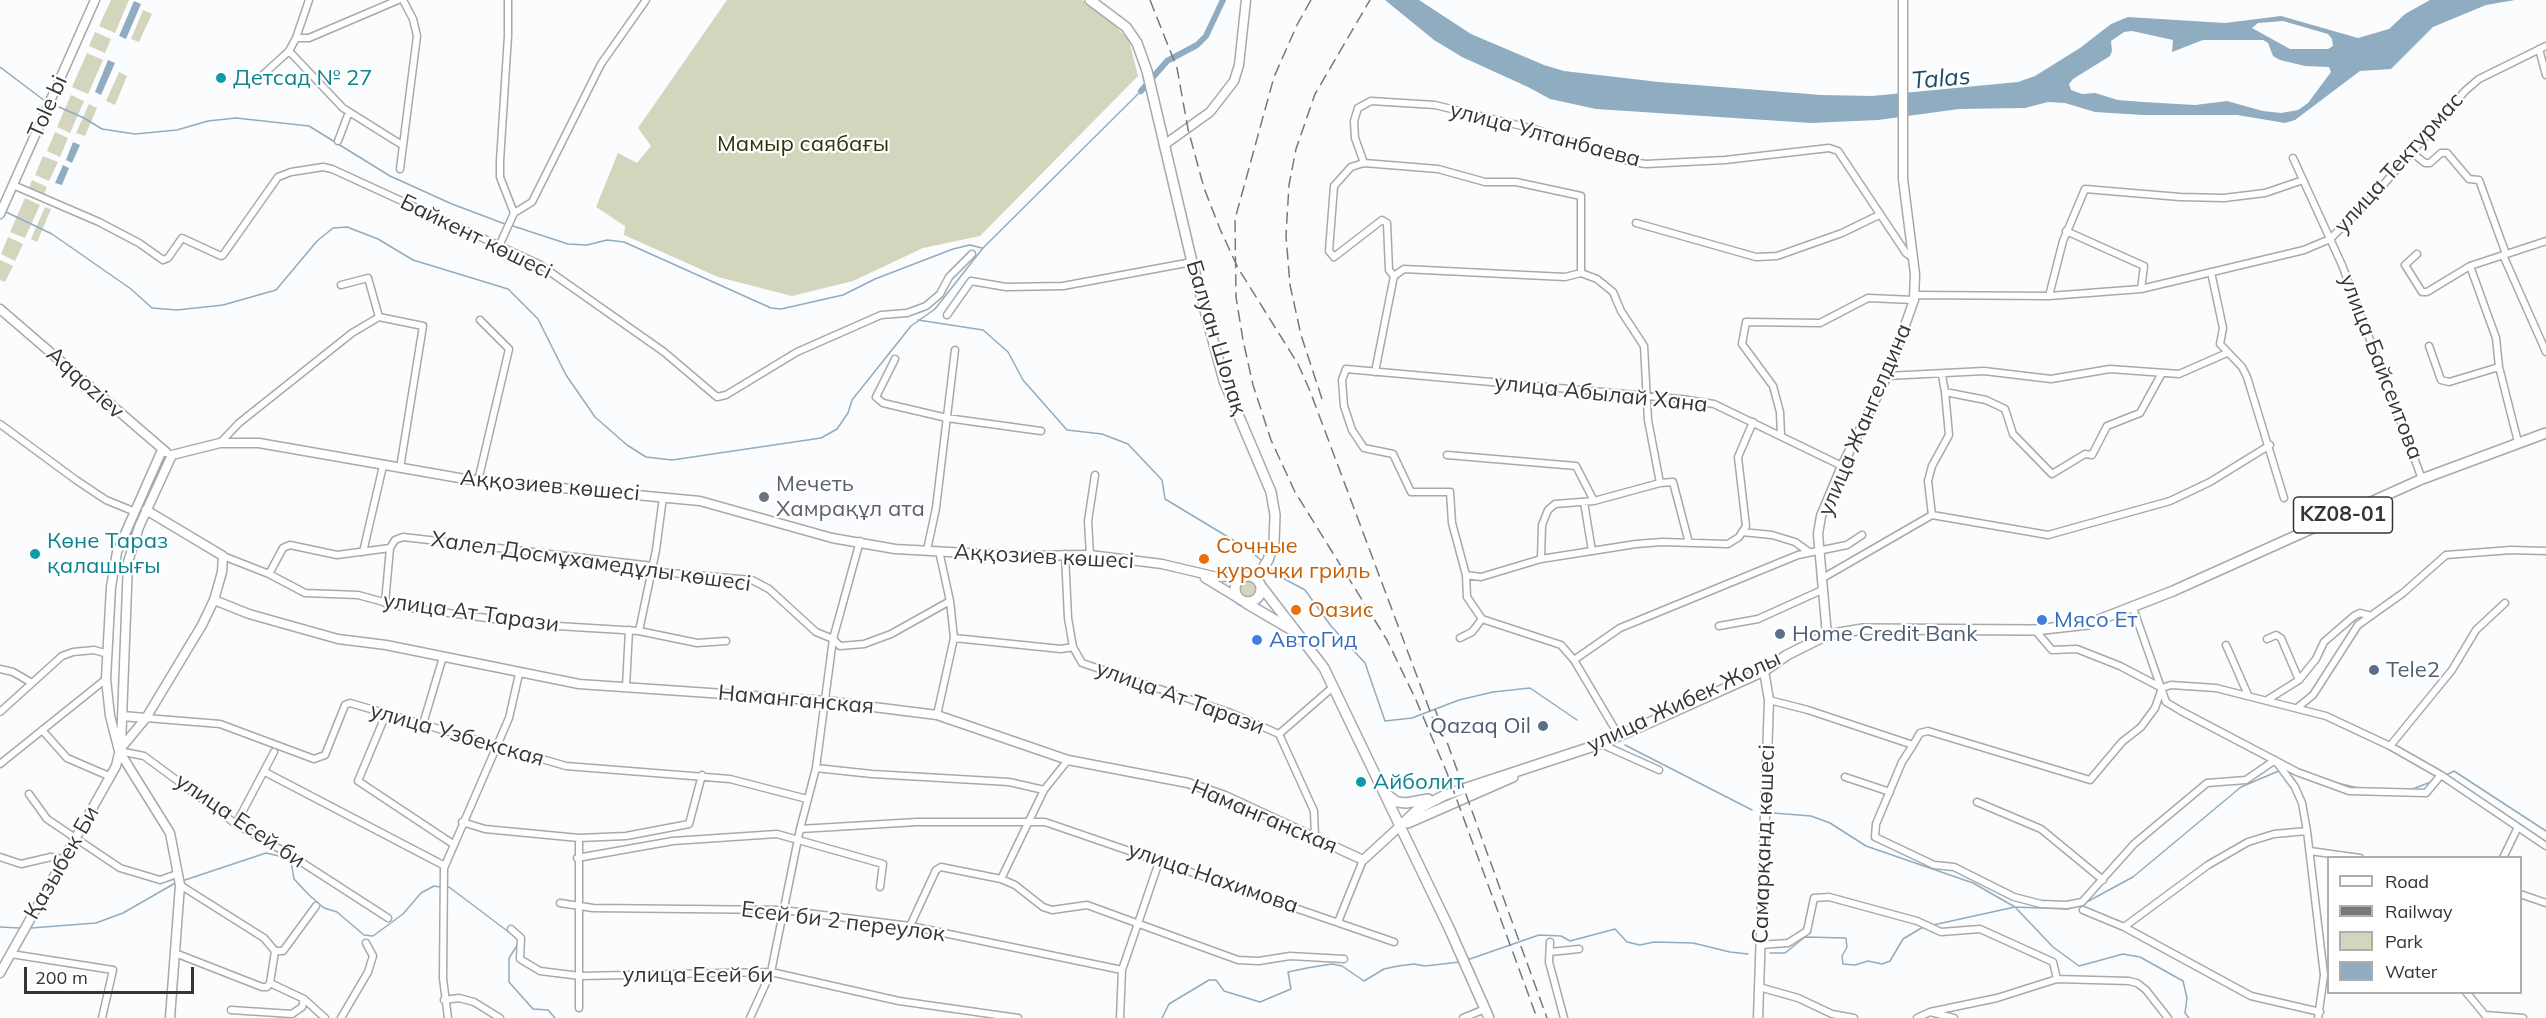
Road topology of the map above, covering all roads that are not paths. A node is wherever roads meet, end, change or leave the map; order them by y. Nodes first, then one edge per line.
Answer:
1 (95, 0) edge
2 (309, 0) edge
3 (398, 0) edge
4 (403, 0) edge
5 (508, 0) edge
6 (646, 0) edge
7 (1090, 0) edge
8 (1246, 0) edge
9 (1903, 0) edge
10 (296, 38) junction
11 (2546, 46) edge
12 (2539, 50) junction
13 (289, 51) junction
14 (2546, 75) edge
15 (255, 82) dead end
16 (349, 112) junction
17 (338, 141) dead end
18 (402, 145) junction
19 (1164, 145) junction
20 (2410, 151) junction
21 (2293, 158) dead end
22 (1364, 163) junction
23 (400, 170) dead end
24 (2303, 180) junction
25 (13, 185) junction
26 (514, 213) junction
27 (0, 214) edge
28 (1879, 214) junction
29 (1636, 223) dead end
30 (2066, 231) junction
31 (2330, 239) junction
32 (2546, 241) edge
33 (500, 244) junction
34 (972, 254) dead end
35 (2417, 254) dead end
36 (2505, 254) junction
37 (1913, 258) junction
38 (1192, 262) junction
39 (2470, 266) junction
40 (2211, 272) junction
41 (1581, 273) junction
42 (1394, 276) junction
43 (341, 285) dead end
44 (2141, 289) junction
45 (2049, 296) junction
46 (1914, 298) junction
47 (0, 309) edge
48 (947, 315) dead end
49 (379, 317) junction
50 (480, 320) dead end
51 (2429, 346) dead end
52 (955, 350) dead end
53 (2546, 352) edge
54 (2227, 353) junction
55 (895, 358) dead end
56 (2499, 367) junction
57 (1375, 372) junction
58 (2162, 373) junction
59 (1942, 375) junction
60 (1887, 376) junction
61 (1945, 392) junction
62 (1645, 397) junction
63 (947, 418) junction
64 (1753, 422) junction
65 (0, 424) edge
66 (1041, 431) dead end
67 (2546, 433) edge
68 (1781, 436) junction
69 (2518, 442) junction
70 (220, 443) junction
71 (2270, 445) junction
72 (162, 450) junction
73 (172, 455) junction
74 (1447, 455) dead end
75 (383, 466) junction
76 (1842, 466) junction
77 (400, 468) junction
78 (1095, 475) dead end
79 (2422, 479) junction
80 (478, 481) junction
81 (1660, 483) junction
82 (663, 497) junction
83 (2284, 498) dead end
84 (1594, 501) junction
85 (1584, 502) junction
86 (146, 510) junction
87 (133, 512) junction
88 (1932, 515) junction
89 (1741, 534) junction
90 (1862, 535) dead end
91 (860, 541) junction
92 (1689, 543) junction
93 (390, 548) junction
94 (927, 550) junction
95 (1814, 550) junction
96 (939, 551) junction
97 (1592, 551) junction
98 (2546, 551) edge
99 (363, 552) junction
100 (1065, 554) junction
101 (1090, 555) junction
102 (223, 556) junction
103 (1541, 559) junction
104 (652, 566) junction
105 (1196, 573) junction
106 (269, 574) junction
107 (1466, 575) junction
108 (1246, 576) junction
109 (1821, 579) junction
110 (1259, 582) junction
111 (1822, 590) junction
112 (111, 593) junction
113 (125, 594) junction
114 (214, 600) junction
115 (950, 601) junction
116 (1242, 601) junction
117 (385, 603) junction
118 (2505, 603) dead end
119 (2133, 608) junction
120 (2368, 615) junction
121 (1482, 619) junction
122 (1719, 626) dead end
123 (629, 630) junction
124 (2035, 630) junction
125 (639, 631) junction
126 (1827, 634) junction
127 (1299, 636) junction
128 (954, 638) junction
129 (1460, 638) dead end
130 (833, 639) junction
131 (2266, 639) dead end
132 (726, 641) dead end
133 (2226, 645) dead end
134 (1073, 647) junction
135 (108, 654) junction
136 (443, 657) junction
137 (1574, 660) junction
138 (0, 669) edge
139 (1764, 670) junction
140 (519, 674) junction
141 (106, 679) junction
142 (2299, 680) junction
143 (32, 683) junction
144 (626, 687) junction
145 (1333, 687) junction
146 (2162, 688) junction
147 (2247, 695) junction
148 (1769, 700) junction
149 (2267, 700) junction
150 (826, 702) junction
151 (2297, 708) junction
152 (0, 712) edge
153 (386, 714) junction
154 (937, 715) junction
155 (122, 716) junction
156 (146, 718) junction
157 (423, 724) junction
158 (42, 730) junction
159 (1279, 734) junction
160 (1619, 736) junction
161 (1600, 744) junction
162 (1913, 746) junction
163 (2390, 746) junction
164 (497, 747) junction
165 (119, 751) junction
166 (274, 752) dead end
167 (1068, 760) junction
168 (2276, 760) junction
169 (0, 764) edge
170 (1537, 766) junction
171 (816, 768) junction
172 (1659, 770) dead end
173 (265, 772) junction
174 (2441, 775) junction
175 (702, 776) junction
176 (111, 777) junction
177 (1845, 777) dead end
178 (1382, 789) junction
179 (1044, 790) junction
180 (1890, 792) junction
181 (29, 794) dead end
182 (1445, 795) junction
183 (807, 799) junction
184 (1977, 802) dead end
185 (1029, 821) junction
186 (462, 822) junction
187 (236, 824) junction
188 (1399, 827) junction
189 (800, 829) junction
190 (2517, 829) junction
191 (2307, 831) junction
192 (1315, 837) junction
193 (579, 838) junction
194 (75, 839) junction
195 (799, 840) junction
196 (453, 844) junction
197 (2546, 846) edge
198 (2310, 851) junction
199 (2346, 856) edge
200 (2504, 856) edge
201 (0, 857) edge
202 (578, 858) junction
203 (63, 859) junction
204 (1160, 859) junction
205 (1363, 860) junction
206 (445, 866) junction
207 (177, 874) junction
208 (1001, 879) junction
209 (2103, 880) junction
210 (180, 885) junction
211 (880, 886) dead end
212 (2522, 895) edge
213 (560, 903) dead end
214 (2546, 903) edge
215 (316, 906) dead end
216 (579, 906) junction
217 (2083, 909) dead end
218 (783, 910) junction
219 (388, 918) dead end
220 (1338, 922) junction
221 (1139, 924) junction
222 (910, 926) junction
223 (2124, 927) junction
224 (511, 929) dead end
225 (1394, 942) dead end
226 (1550, 942) dead end
227 (366, 943) dead end
228 (1760, 945) junction
229 (1579, 949) dead end
230 (275, 951) junction
231 (1550, 952) junction
232 (174, 953) junction
233 (11, 954) junction
234 (2325, 957) edge
235 (1344, 959) dead end
236 (1122, 970) junction
237 (771, 972) junction
238 (0, 973) edge
239 (580, 976) junction
240 (2057, 979) junction
241 (270, 983) junction
242 (1759, 987) junction
243 (2467, 994) edge
244 (304, 999) junction
245 (444, 1000) junction
246 (579, 1008) dead end
247 (231, 1010) dead end
248 (1930, 1012) junction
249 (1487, 1013) edge
250 (2319, 1015) edge
251 (102, 1018) edge
252 (170, 1018) edge
253 (325, 1018) edge
254 (341, 1018) edge
255 (448, 1018) edge
256 (500, 1018) edge
257 (750, 1018) edge
258 (1018, 1018) edge
259 (1120, 1018) edge
260 (1462, 1018) edge
261 (1564, 1018) edge
262 (1758, 1018) edge
263 (1854, 1018) edge
264 (1917, 1018) edge
265 (1953, 1018) edge
266 (2168, 1018) edge
267 (2523, 1018) edge

1 - 25 street, Tole bi
2 - 10 street
3 - 10 street
4 - 18 street
5 - 26 street
6 - 26 street
7 - 19 main road, Балуан Шолақ
8 - 19 street
9 - 37 street, улица Жангелдина
10 - 13 street
11 - 12 street, улица Тектурмас
12 - 14 street
12 - 20 street, улица Тектурмас
13 - 15 street
13 - 16 street
16 - 17 street
16 - 18 street
18 - 23 street
19 - 38 main road, Балуан Шолақ
20 - 31 street, улица Тектурмас
20 - 36 street
21 - 24 street, улица Байсеитова
22 - 28 street, улица Ултанбаева
22 - 41 street
22 - 42 street
24 - 30 street
24 - 31 street, улица Байсеитова
25 - 27 street, Tole bi
25 - 33 street, Байкент көшесі
26 - 33 street
28 - 29 street
28 - 37 street, улица Ултанбаева
30 - 44 street
30 - 45 street
31 - 40 street, улица Тектурмас
31 - 79 street, улица Байсеитова
32 - 36 street
33 - 34 street, Байкент көшесі
35 - 39 street
36 - 39 street
36 - 53 street
37 - 46 street, улица Жангелдина
38 - 48 street
38 - 110 main road, Балуан Шолақ
39 - 56 street
40 - 44 street, улица Тектурмас
40 - 54 street
41 - 42 street
41 - 62 street
42 - 57 street
43 - 49 street
44 - 45 street, улица Тектурмас
45 - 46 street, улица Тектурмас
46 - 60 street, улица Жангелдина
46 - 68 street, улица Тектурмас
47 - 72 street, Aqqoziev
49 - 70 street
49 - 77 street
50 - 80 street
51 - 56 street
52 - 63 street, Аққозиев көшесі
54 - 58 street
54 - 71 street
55 - 63 street
56 - 69 street
57 - 62 street, улица Абылай Хана
57 - 107 street, улица Абылай Хана
58 - 59 street
58 - 61 street
59 - 60 street
59 - 61 street
60 - 76 street, улица Жангелдина
61 - 88 street
62 - 64 street, улица Абылай Хана
62 - 81 street
63 - 66 street
63 - 94 street, Аққозиев көшесі
64 - 68 street, улица Абылай Хана
64 - 89 street
65 - 87 street
67 - 69 main road, улица Жибек Жолы / KZ08-01
68 - 76 street, улица Абылай Хана
69 - 79 main road, улица Жибек Жолы / KZ08-01
70 - 73 street, Аққозиев көшесі
70 - 75 street, Аққозиев көшесі
71 - 83 street
71 - 88 street
72 - 73 street, Aqqoziev
72 - 87 street
73 - 86 street
74 - 84 street
75 - 77 street, Аққозиев көшесі
75 - 99 street
76 - 95 street, улица Жангелдина
77 - 80 street, Аққозиев көшесі
78 - 101 street
79 - 119 main road, улица Жибек Жолы / KZ08-01
80 - 82 street, Аққозиев көшесі
81 - 84 street
81 - 92 street
82 - 91 street, Аққозиев көшесі
82 - 104 street
84 - 85 street
85 - 97 street
85 - 103 street
86 - 102 street
86 - 113 street
87 - 112 street
88 - 109 street
89 - 92 street
89 - 95 street
90 - 95 street
91 - 94 street, Аққозиев көшесі
91 - 130 street
92 - 97 street
93 - 99 street, Халел Досмұхамедұлы көшесі
93 - 104 street, Халел Досмұхамедұлы көшесі
93 - 117 street
94 - 96 street, Аққозиев көшесі
95 - 109 street, улица Жангелдина
95 - 137 street
96 - 100 street, Аққозиев көшесі
96 - 115 street
97 - 103 street
98 - 120 street
99 - 106 street, Халел Досмұхамедұлы көшесі
100 - 101 street, Аққозиев көшесі
100 - 134 street, улица Ат Тарази
101 - 105 street, Аққозиев көшесі
102 - 106 street, улица Ат Тарази
102 - 114 street
103 - 107 street
104 - 125 street
104 - 130 street, Халел Досмұхамедұлы көшесі
105 - 108 street, Аққозиев көшесі
105 - 116 street, Аққозиев көшесі
106 - 117 street, улица Ат Тарази
107 - 121 street
108 - 110 main road
108 - 116 main road
109 - 111 street, улица Жангелдина
110 - 116 main road
110 - 127 main road
111 - 122 street
111 - 126 street, улица Жангелдина
112 - 113 street
112 - 135 street
113 - 155 street
114 - 136 street, Наманганская
114 - 156 street
115 - 128 street
115 - 130 street, Халел Досмұхамедұлы көшесі
116 - 127 main road
117 - 123 street, улица Ат Тарази
118 - 163 street
119 - 124 main road, улица Жибек Жолы / KZ08-01
119 - 146 street
120 - 142 street
120 - 151 street
121 - 129 street
121 - 137 street
123 - 125 street, улица Ат Тарази
123 - 144 street
124 - 126 main road, улица Жибек Жолы / KZ08-01
124 - 146 street
125 - 132 street, улица Ат Тарази
126 - 139 main road, улица Жибек Жолы / KZ08-01
127 - 145 main road
128 - 134 street
128 - 154 street
130 - 150 street
131 - 142 street
133 - 147 street
134 - 159 street, улица Ат Тарази
135 - 141 street
135 - 143 street
136 - 140 street, Наманганская
136 - 157 street
137 - 160 street
138 - 143 street
139 - 148 street, Самарқанд көшесі
139 - 160 main road, улица Жибек Жолы / KZ08-01
140 - 144 street, Наманганская
140 - 164 street
141 - 158 street
141 - 165 street
142 - 149 street
143 - 152 street
144 - 150 street, Наманганская
145 - 159 street
145 - 178 main road
146 - 147 street
146 - 162 street
146 - 168 street
147 - 149 street
148 - 162 street
148 - 228 street, Самарқанд көшесі
149 - 151 street
150 - 154 street, Наманганская
150 - 171 street
151 - 163 street
153 - 156 street, улица Узбекская
153 - 157 street, улица Узбекская
153 - 196 street
154 - 167 street, Наманганская
155 - 156 street
155 - 165 street
156 - 165 street
157 - 164 street, улица Узбекская
158 - 169 street
158 - 176 street
159 - 192 street, улица Ат Тарази
160 - 161 main road, улица Жибек Жолы / KZ08-01
161 - 170 main road, улица Жибек Жолы / KZ08-01
161 - 172 street
162 - 180 street
163 - 174 street
164 - 175 street, улица Узбекская
164 - 186 street
165 - 176 street, Қазыбек Би
165 - 187 street, улица Есей би
165 - 207 street
166 - 173 street
167 - 179 street
167 - 192 street, Наманганская
168 - 174 street
168 - 191 street
168 - 209 street
170 - 182 main road, улица Жибек Жолы / KZ08-01
170 - 188 main road, улица Жибек Жолы / KZ08-01
171 - 179 street
171 - 183 street
173 - 187 street
173 - 206 street
174 - 190 street
175 - 183 street, улица Узбекская
175 - 193 street
176 - 194 street, Қазыбек Би
177 - 180 street
178 - 182 main road, KZ08-01
178 - 188 main road
179 - 185 street
180 - 209 street
181 - 194 street
182 - 188 main road, улица Жибек Жолы / KZ08-01
183 - 189 street
184 - 209 street
185 - 189 street
185 - 204 street, улица Нахимова
185 - 208 street
186 - 193 street
186 - 196 street
187 - 219 street, улица Есей би
188 - 205 street
188 - 249 main road
189 - 195 street
190 - 197 street
190 - 200 street
191 - 198 street
191 - 223 street
192 - 205 street, Наманганская
193 - 202 street
194 - 203 street, Қазыбек Би
194 - 207 street
195 - 202 street
195 - 211 street
195 - 218 street
196 - 206 street
198 - 199 street
198 - 234 street
201 - 203 street
202 - 216 street
203 - 233 street, Қазыбек Би
204 - 220 street, улица Нахимова
204 - 221 street
205 - 220 street
206 - 245 street
207 - 210 street
208 - 221 street
208 - 222 street
210 - 230 street
210 - 232 street
212 - 214 street
213 - 216 street, Есей би 2 переулок
215 - 230 street
216 - 218 street, Есей би 2 переулок
216 - 239 street
217 - 223 street
218 - 222 street, Есей би 2 переулок
218 - 237 street
220 - 225 street, улица Нахимова
221 - 235 street
221 - 236 street
222 - 236 street, Есей би 2 переулок
223 - 250 street
224 - 239 street, улица Есей би
226 - 231 street
227 - 254 street
228 - 240 street
228 - 242 street, Самарқанд көшесі
229 - 231 street
230 - 241 street
231 - 261 street
232 - 241 street
232 - 252 street
233 - 238 street, Қазыбек Би
233 - 251 street
234 - 250 street
236 - 259 street
237 - 239 street, улица Есей би
237 - 257 street
237 - 258 street, улица Есей би
239 - 246 street
240 - 248 street
240 - 266 street
241 - 244 street
242 - 262 street, Самарқанд көшесі
242 - 263 street
243 - 267 street
244 - 247 street
244 - 253 street
245 - 255 street
245 - 256 street
248 - 264 street
248 - 265 street
249 - 260 street

